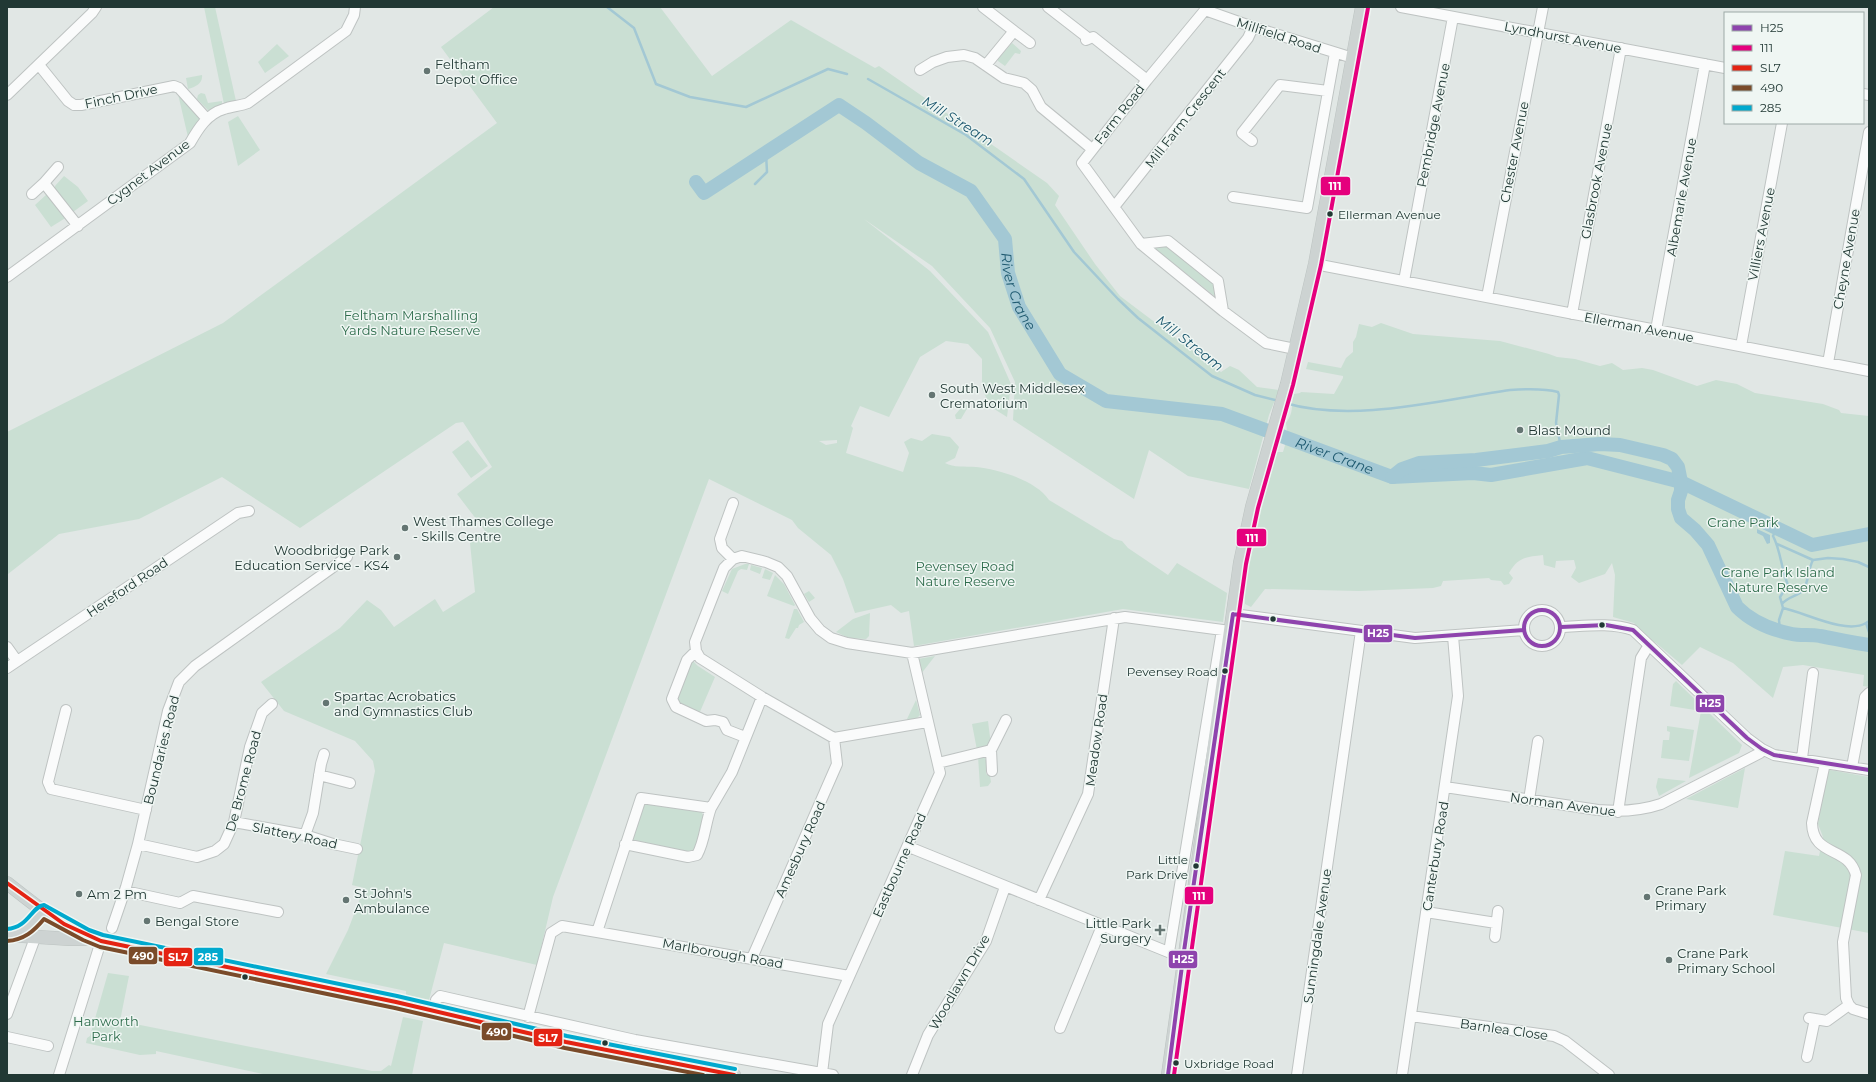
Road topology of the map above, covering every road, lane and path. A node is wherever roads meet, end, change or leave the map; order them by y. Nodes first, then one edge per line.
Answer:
1 (96, 7) edge
2 (355, 7) edge
3 (983, 7) edge
4 (1048, 7) edge
5 (1363, 7) edge
6 (1401, 7) edge
7 (1543, 7) edge
8 (1205, 10) joint
9 (1453, 17) junction
10 (1253, 27) junction
11 (1014, 31) junction
12 (1537, 32) junction
13 (1030, 43) dead end
14 (1621, 48) junction
15 (1335, 53) junction
16 (1353, 58) junction
17 (1705, 64) junction
18 (39, 65) junction
19 (986, 65) junction
20 (1724, 68) edge
21 (920, 70) dead end
22 (1147, 80) junction
23 (1328, 91) junction
24 (7, 95) edge
25 (207, 119) junction
26 (1782, 124) edge
27 (1869, 132) edge
28 (1252, 141) dead end
29 (1092, 149) junction
30 (58, 168) dead end
31 (44, 183) junction
32 (1864, 186) edge
33 (32, 194) dead end
34 (1233, 197) dead end
35 (1114, 207) junction
36 (78, 226) junction
37 (1141, 244) junction
38 (1315, 264) junction
39 (7, 277) edge
40 (1404, 281) junction
41 (1487, 298) junction
42 (1223, 311) junction
43 (1572, 314) junction
44 (1656, 330) junction
45 (1740, 346) junction
46 (1295, 349) junction
47 (1828, 363) junction
48 (1869, 371) edge
49 (733, 503) dead end
50 (249, 511) dead end
51 (348, 557) dead end
52 (733, 559) junction
53 (1233, 614) junction
54 (1114, 618) junction
55 (1561, 627) junction
56 (1226, 630) junction
57 (1524, 630) junction
58 (1361, 631) junction
59 (1453, 636) junction
60 (1649, 645) junction
61 (7, 647) edge
62 (696, 651) junction
63 (912, 654) junction
64 (17, 661) junction
65 (7, 668) edge
66 (1813, 673) dead end
67 (1869, 693) edge
68 (762, 697) junction
69 (272, 704) dead end
70 (66, 710) dead end
71 (1006, 720) dead end
72 (927, 722) junction
73 (745, 737) junction
74 (834, 738) junction
75 (1538, 741) dead end
76 (991, 750) junction
77 (1762, 750) junction
78 (324, 754) dead end
79 (1802, 758) junction
80 (938, 763) junction
81 (1825, 763) junction
82 (1852, 767) junction
83 (1869, 770) edge
84 (992, 771) dead end
85 (319, 775) junction
86 (350, 783) dead end
87 (1445, 787) junction
88 (1529, 800) junction
89 (711, 808) junction
90 (146, 810) junction
91 (1618, 812) junction
92 (234, 822) junction
93 (305, 835) junction
94 (138, 844) junction
95 (625, 844) junction
96 (908, 847) junction
97 (357, 849) dead end
98 (7, 883) edge
99 (1005, 887) junction
100 (125, 891) junction
101 (1039, 900) junction
102 (43, 911) junction
103 (1498, 911) dead end
104 (278, 912) dead end
105 (1426, 912) junction
106 (1496, 923) junction
107 (1102, 926) junction
108 (112, 928) dead end
109 (597, 932) junction
110 (10, 936) edge
111 (1495, 937) dead end
112 (34, 938) junction
113 (97, 940) junction
114 (1169, 952) junction
115 (752, 958) junction
116 (1183, 958) junction
117 (849, 976) junction
118 (436, 1000) dead end
119 (1849, 1005) junction
120 (7, 1014) edge
121 (1869, 1014) edge
122 (1411, 1016) junction
123 (528, 1017) junction
124 (1060, 1028) dead end
125 (7, 1038) edge
126 (48, 1046) dead end
127 (1808, 1057) dead end
128 (822, 1073) junction
129 (59, 1075) edge
130 (734, 1075) edge
131 (833, 1075) edge
132 (912, 1075) edge
133 (1168, 1075) edge
134 (1297, 1075) edge
135 (1402, 1075) edge
136 (1609, 1075) edge

1 - 18 street
2 - 25 street, Cygnet Avenue
3 - 11 street
4 - 22 street, Farm Road
5 - 16 main road
6 - 9 street, Lyndhurst Avenue
7 - 12 street, Chester Avenue
8 - 10 street, Millfield Road
8 - 22 street, Farm Road
9 - 12 street, Lyndhurst Avenue
9 - 40 street, Pembridge Avenue
10 - 15 street, Millfield Road
10 - 35 street, Mill Farm Crescent
11 - 13 street
11 - 19 street
12 - 14 street, Lyndhurst Avenue
12 - 41 street, Chester Avenue
14 - 17 street, Lyndhurst Avenue
14 - 43 street, Glasbrook Avenue
15 - 16 street, Millfield Road
15 - 23 street
16 - 38 main road
17 - 20 street, Lyndhurst Avenue
17 - 44 street, Albemarle Avenue
18 - 24 street
18 - 25 street, Finch Drive
19 - 21 street
19 - 29 street, Farm Road
22 - 29 street, Farm Road
23 - 28 street
23 - 34 street
25 - 36 street, Cygnet Avenue
26 - 45 street, Villiers Avenue
27 - 32 street, Cheyne Avenue
29 - 35 street, Farm Road
30 - 31 street
31 - 33 street
31 - 36 street
32 - 47 street, Cheyne Avenue
35 - 37 street
36 - 39 street, Cygnet Avenue
37 - 42 street
37 - 42 street
38 - 40 street, Ellerman Avenue
38 - 46 main road
40 - 41 street, Ellerman Avenue
41 - 43 street, Ellerman Avenue
42 - 46 street
43 - 44 street, Ellerman Avenue
44 - 45 street, Ellerman Avenue
45 - 47 street, Ellerman Avenue
46 - 53 main road
47 - 48 street, Ellerman Avenue
49 - 52 street
50 - 64 street, Hereford Road
51 - 90 street, Boundaries Road
52 - 62 street
52 - 63 street
53 - 56 main road
53 - 58 street
54 - 56 street
54 - 63 street
54 - 101 street, Meadow Road
55 - 57 street
55 - 57 street
55 - 60 street
56 - 114 street
56 - 116 main road
57 - 59 street
58 - 59 street
58 - 134 street, Sunningdale Avenue
59 - 87 street, Canterbury Road
60 - 77 street
60 - 91 street
61 - 64 street
62 - 68 street
62 - 73 street
63 - 72 street, Eastbourne Road
64 - 65 street, Hereford Road
66 - 79 street
67 - 82 street
68 - 73 street
68 - 74 street
69 - 92 street, De Brome Road
70 - 90 street
71 - 76 street
72 - 74 street
72 - 80 street, Eastbourne Road
73 - 89 street
74 - 115 street, Amesbury Road
75 - 88 street
76 - 80 street
76 - 84 street
77 - 79 street
77 - 91 street, Norman Avenue
78 - 85 street
79 - 81 street
80 - 96 street, Eastbourne Road
81 - 82 street
81 - 119 street
82 - 83 street
85 - 86 street
85 - 93 street
87 - 88 street, Norman Avenue
87 - 105 street, Canterbury Road
88 - 91 street, Norman Avenue
89 - 95 street
89 - 95 street
90 - 94 street, Boundaries Road
92 - 93 street, Slattery Road
92 - 94 street, De Brome Road
93 - 97 street, Slattery Road
94 - 100 street, Boundaries Road
95 - 109 street
96 - 99 street
96 - 117 street, Eastbourne Road
98 - 102 main road
99 - 101 street
99 - 132 street, Woodlawn Drive
100 - 104 street
100 - 108 street, Boundaries Road
101 - 107 street
102 - 110 main road
102 - 113 main road
103 - 106 street
105 - 106 street
105 - 122 street, Canterbury Road
106 - 111 street
107 - 114 street
107 - 124 street
109 - 115 street, Marlborough Road
109 - 123 street, Marlborough Road
110 - 112 main road
112 - 113 main road
112 - 120 street
113 - 129 street
113 - 130 main road
114 - 116 street
115 - 117 street, Marlborough Road
116 - 133 main road
117 - 128 street, Eastbourne Road
118 - 123 street
119 - 121 street
119 - 127 street
122 - 135 street, Canterbury Road
122 - 136 street, Barnlea Close
123 - 128 street
125 - 126 street
128 - 131 street

